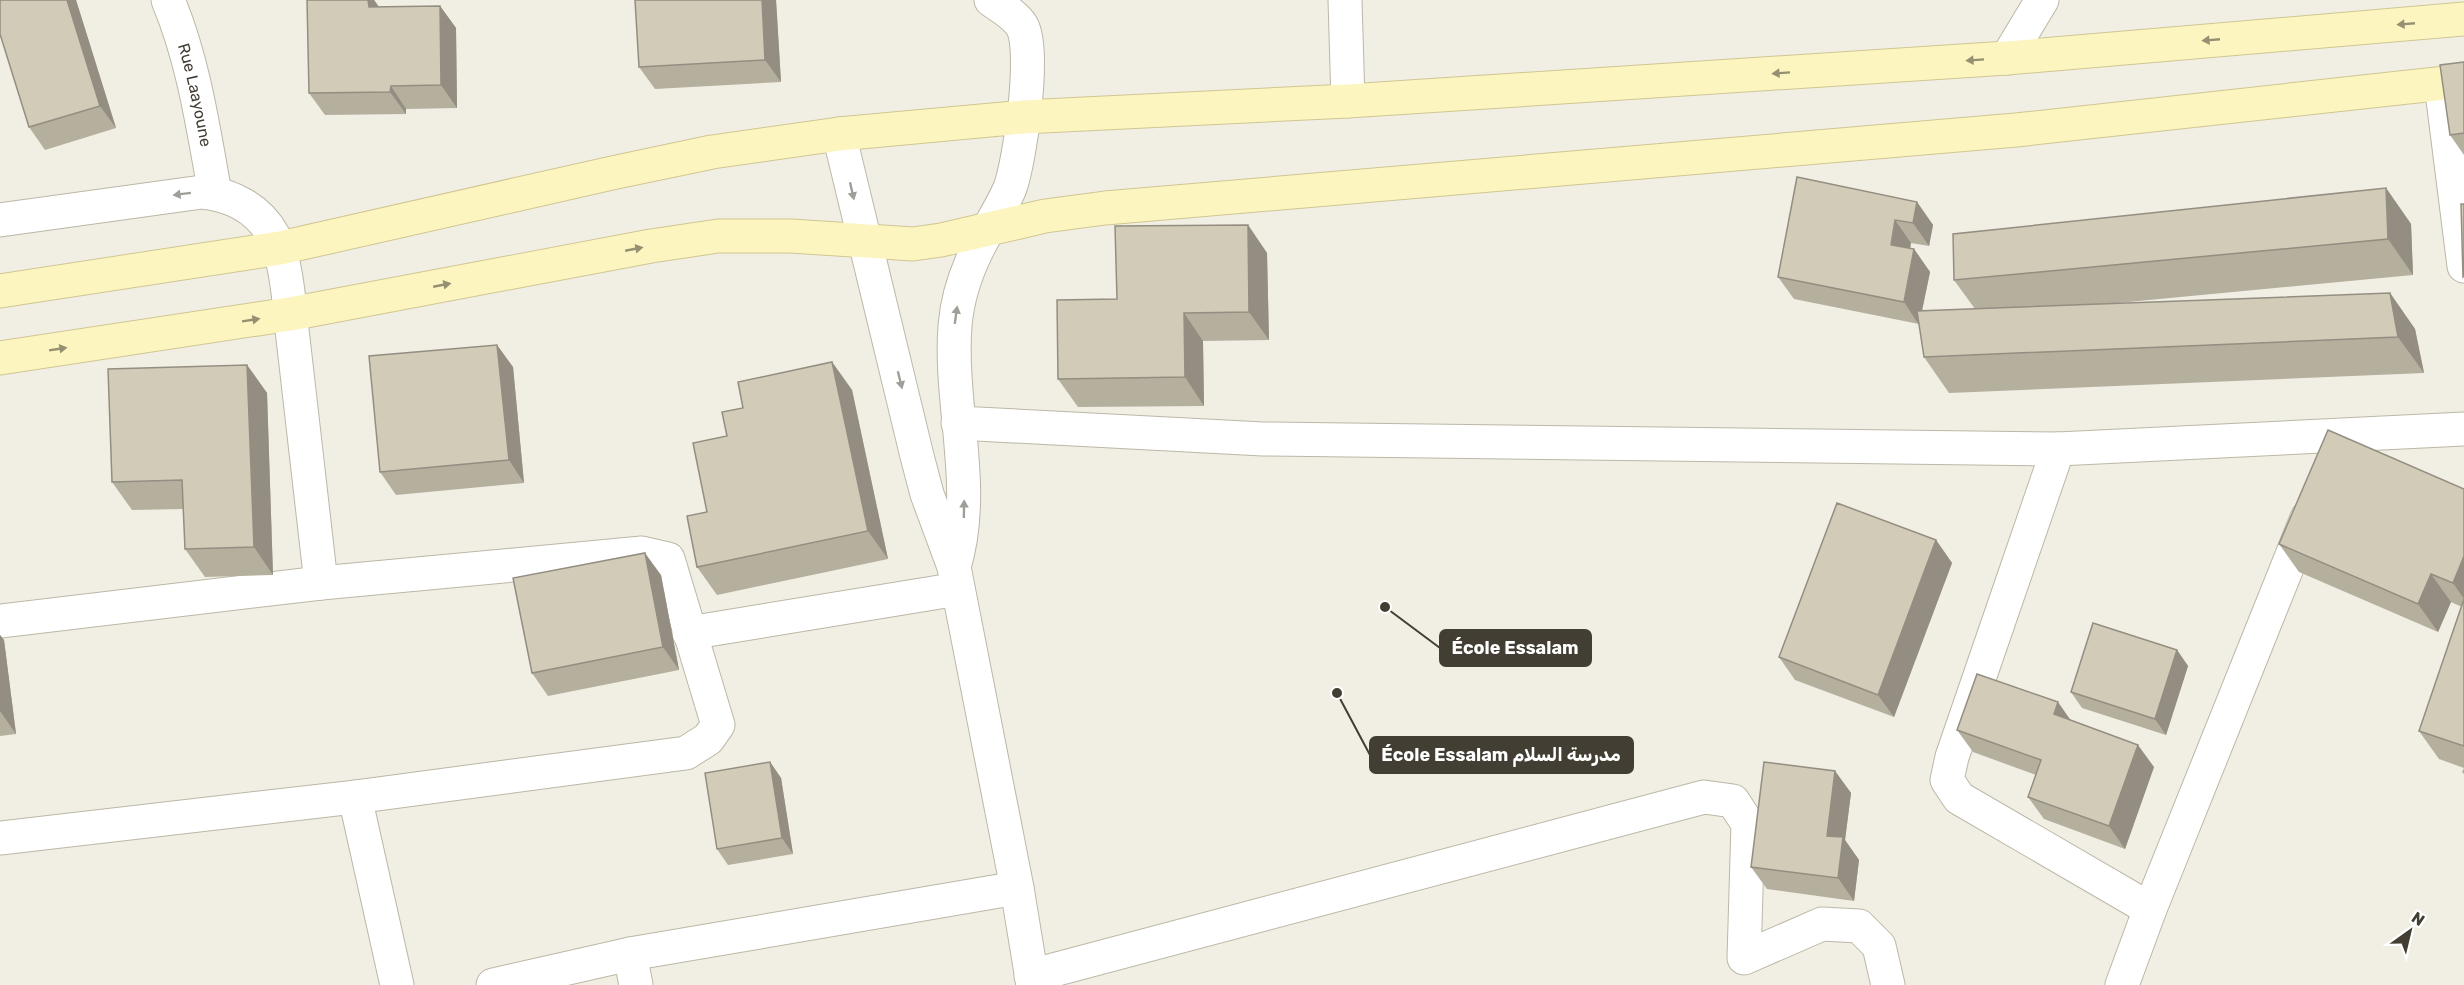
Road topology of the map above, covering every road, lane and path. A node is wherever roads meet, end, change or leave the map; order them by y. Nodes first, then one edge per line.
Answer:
1 (168, 0) edge
2 (991, 0) edge
3 (1345, 0) edge
4 (2042, 0) edge
5 (2464, 19) edge
6 (2007, 58) junction
7 (2453, 82) edge
8 (1348, 101) junction
9 (1023, 117) junction
10 (839, 134) junction
11 (215, 193) junction
12 (0, 220) edge
13 (988, 229) junction
14 (864, 241) junction
15 (280, 248) junction
16 (2464, 266) edge
17 (0, 291) edge
18 (290, 314) junction
19 (0, 358) edge
20 (958, 423) junction
21 (2464, 429) edge
22 (2340, 435) junction
23 (2058, 449) junction
24 (956, 578) junction
25 (321, 583) junction
26 (0, 621) edge
27 (688, 633) junction
28 (355, 796) junction
29 (0, 838) edge
30 (1017, 888) junction
31 (2150, 909) junction
32 (633, 970) edge
33 (1745, 972) edge
34 (1032, 981) edge
35 (397, 985) edge
36 (493, 985) edge
37 (1888, 985) edge
38 (2121, 985) edge

1 - 11 street, Rue Laayoune
2 - 9 street
3 - 8 street
4 - 6 street
5 -> 6 street
6 -> 8 street
7 - 13 street
7 - 16 street
8 - 9 street
9 - 10 street
9 - 13 street
10 -> 14 street
10 - 15 street
11 -> 12 street
11 - 15 street
13 - 14 street
20 -> 13 street
18 -> 14 street
14 -> 24 street
15 - 17 street
15 - 18 street
19 -> 18 street
18 - 25 street
20 - 23 street
24 -> 20 street
21 - 22 street
22 - 23 street
22 - 31 street
23 - 31 street
24 - 27 street
24 - 30 street
25 - 26 street
25 - 27 street
27 - 28 street
28 - 29 street
28 - 35 street
30 - 32 street
30 - 34 street
31 - 38 street
32 - 36 street
33 - 34 street
33 - 37 street

